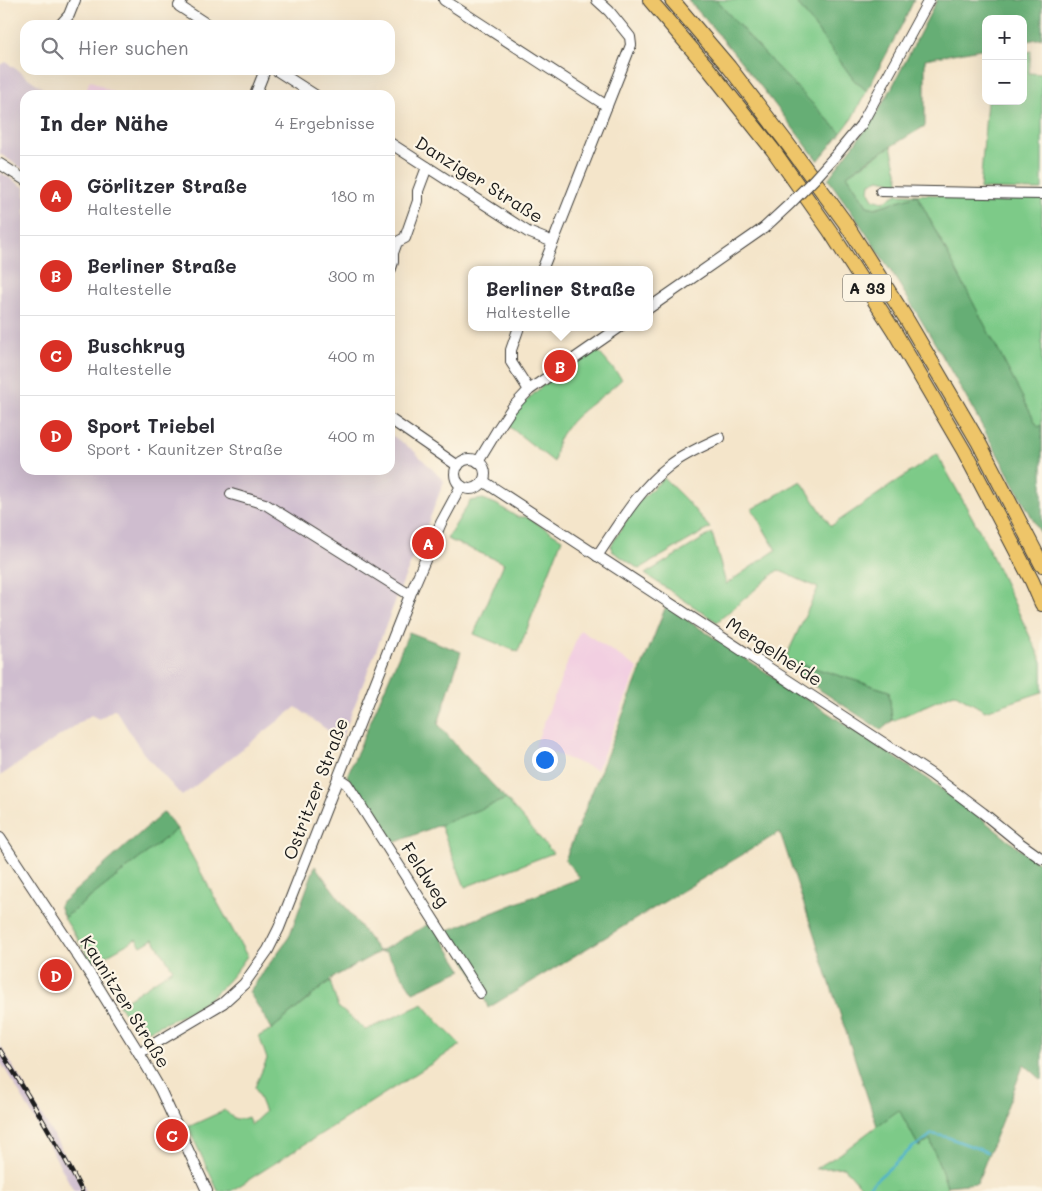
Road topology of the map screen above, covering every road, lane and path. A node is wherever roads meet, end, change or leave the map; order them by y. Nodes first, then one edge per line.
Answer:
1 (75, 0) edge
2 (444, 0) edge
3 (597, 0) edge
4 (650, 0) edge
5 (672, 0) edge
6 (929, 0) edge
7 (180, 3) edge
8 (64, 20) edge
9 (202, 20) edge
10 (263, 75) edge
11 (284, 75) edge
12 (257, 90) edge
13 (307, 90) edge
14 (607, 106) junction
15 (395, 146) edge
16 (0, 164) edge
17 (427, 168) junction
18 (20, 177) edge
19 (881, 191) dead end
20 (1042, 194) edge
21 (553, 242) junction
22 (395, 248) edge
23 (544, 266) edge
24 (653, 305) edge
25 (518, 331) edge
26 (614, 331) edge
27 (529, 390) junction
28 (395, 422) edge
29 (720, 438) dead end
30 (478, 462) junction
31 (458, 466) junction
32 (483, 481) junction
33 (461, 486) junction
34 (230, 494) dead end
35 (597, 556) junction
36 (1042, 565) edge
37 (410, 595) junction
38 (1042, 604) edge
39 (338, 778) junction
40 (0, 838) edge
41 (1042, 859) edge
42 (480, 993) dead end
43 (139, 1053) junction
44 (207, 1191) edge

1 - 8 street
2 - 14 street
3 - 14 street
4 - 38 highway, A 33
5 - 36 highway, A 33
6 - 24 street, bridge
7 - 9 street
10 - 12 street
11 - 13 street
14 - 21 street
15 - 17 street, Danziger Straße
16 - 18 street
17 - 21 street, Danziger Straße
17 - 22 street
19 - 20 street
21 - 23 street
25 - 27 street
26 - 27 street
27 - 30 street
28 - 31 street
29 - 35 street
30 - 31 street
30 - 32 street
31 - 33 street
32 - 33 street
32 - 35 street, Mergelheide
33 - 37 street, Ostritzer Straße
34 - 37 street
35 - 41 street, Mergelheide
37 - 39 street, Ostritzer Straße
39 - 42 street, Feldweg
39 - 43 street, Ostritzer Straße
40 - 43 street, Kaunitzer Straße
43 - 44 street, Kaunitzer Straße

